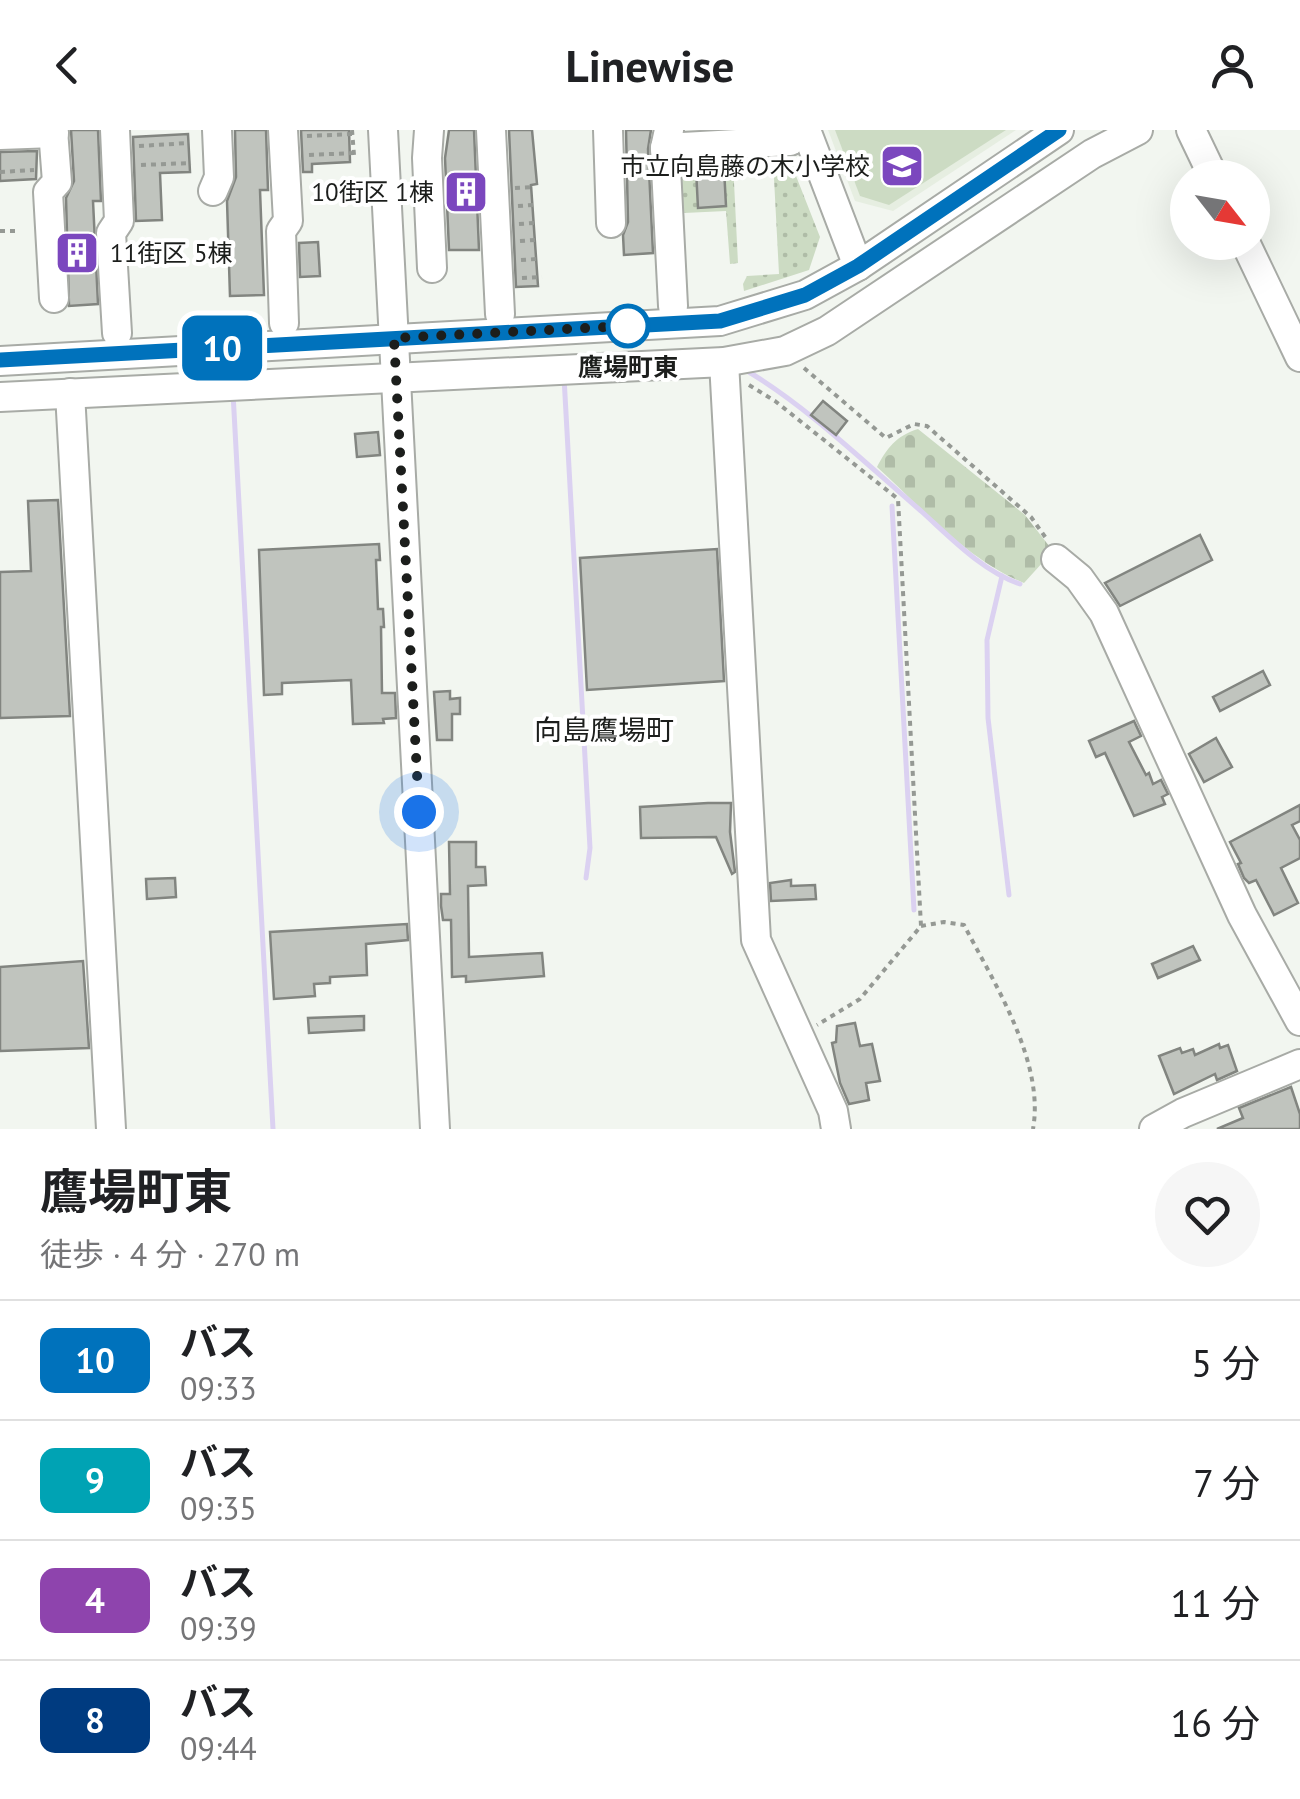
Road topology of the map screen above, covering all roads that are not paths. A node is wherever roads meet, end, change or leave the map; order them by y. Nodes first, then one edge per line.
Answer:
1 (217, 130) edge
2 (383, 130) edge
3 (429, 130) edge
4 (491, 130) edge
5 (608, 130) edge
6 (1059, 130) edge
7 (1138, 130) edge
8 (1191, 130) edge
9 (54, 131) edge
10 (0, 135) edge
11 (798, 135) edge
12 (736, 137) edge
13 (667, 139) edge
14 (284, 141) edge
15 (116, 148) edge
16 (1205, 160) edge
17 (214, 191) dead end
18 (611, 223) dead end
19 (1254, 260) edge
20 (858, 266) junction
21 (432, 268) dead end
22 (54, 298) dead end
23 (673, 306) dead end
24 (500, 314) dead end
25 (284, 323) dead end
26 (118, 332) dead end
27 (1300, 357) edge
28 (0, 360) edge
29 (395, 361) junction
30 (725, 367) junction
31 (70, 393) junction
32 (0, 397) edge
33 (1056, 559) road end
34 (1300, 1021) edge
35 (1300, 1064) edge
36 (111, 1129) edge
37 (436, 1129) edge
38 (836, 1129) edge
39 (1154, 1129) edge

1 - 17 street
2 - 29 street
3 - 21 street
4 - 24 street
5 - 18 street
6 - 20 street
7 - 30 street
8 - 16 street
9 - 10 street
9 - 22 street
11 - 12 street
11 - 20 street
12 - 13 street
13 - 23 street
14 - 25 street
15 - 26 street
19 - 27 street
20 - 29 street
28 - 29 street
29 - 30 street
29 - 31 street
29 - 37 street
30 - 38 street
31 - 32 street
31 - 36 street
33 - 34 street
35 - 39 street

